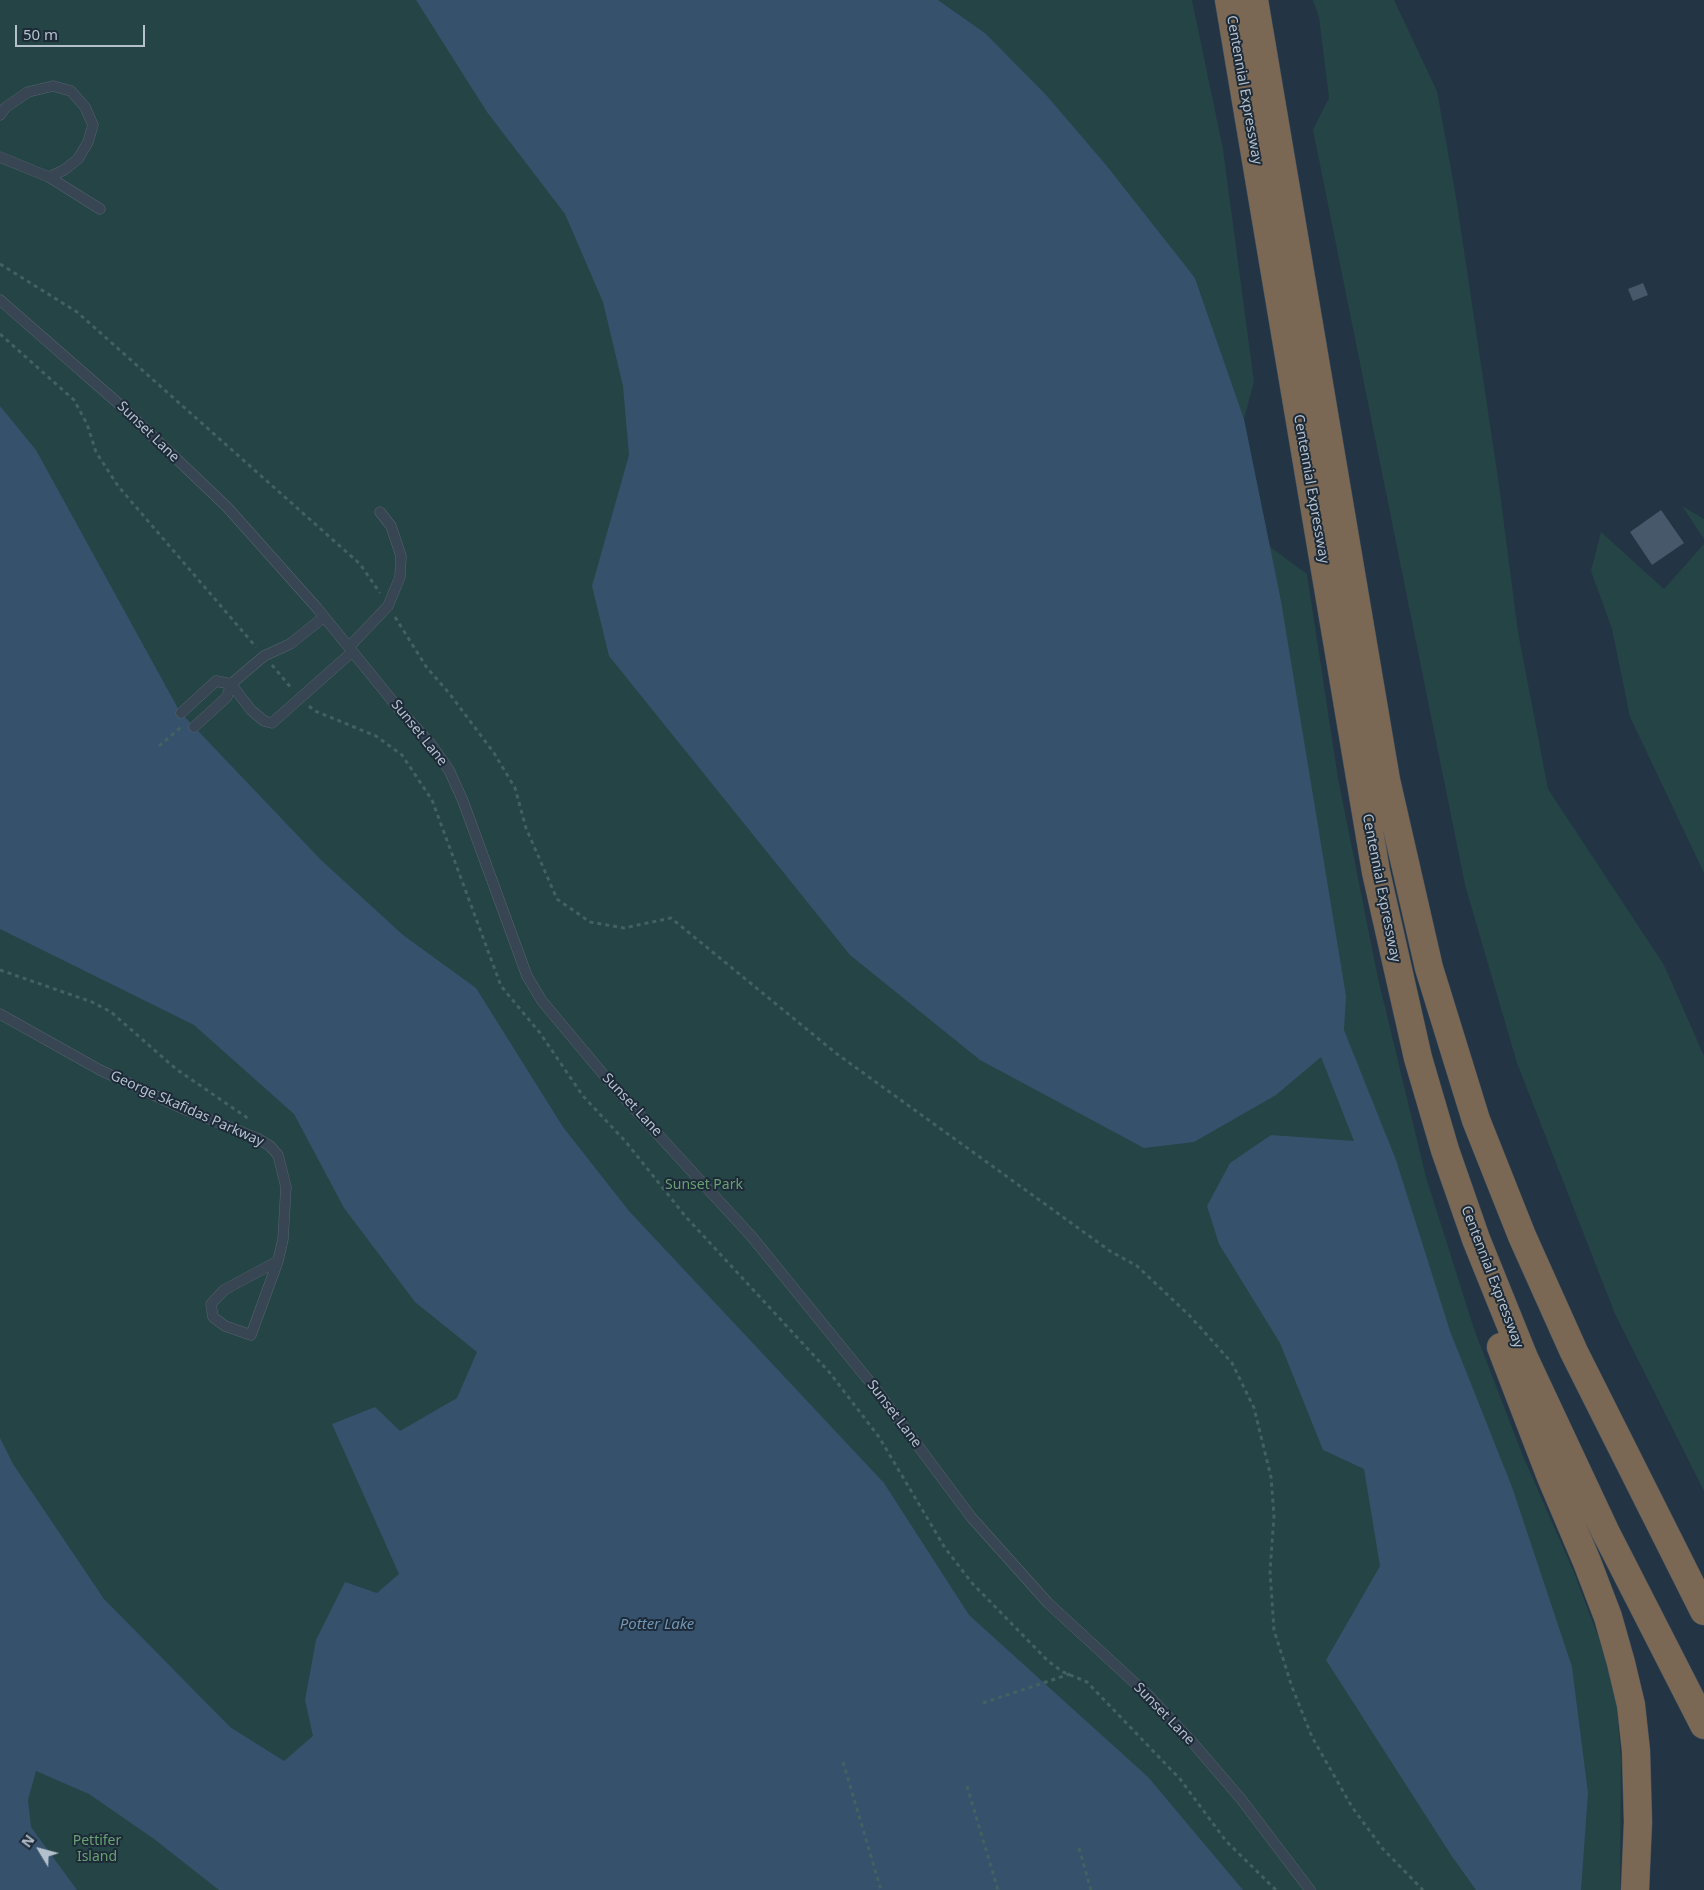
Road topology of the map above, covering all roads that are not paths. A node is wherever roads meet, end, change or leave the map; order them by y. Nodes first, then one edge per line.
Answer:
1 (1229, 0) edge
2 (1254, 0) edge
3 (0, 115) edge
4 (0, 156) edge
5 (49, 177) junction
6 (100, 209) dead end
7 (0, 300) edge
8 (380, 512) dead end
9 (324, 617) junction
10 (350, 649) junction
11 (231, 684) junction
12 (181, 713) dead end
13 (194, 727) dead end
14 (0, 1014) edge
15 (1456, 1179) junction
16 (278, 1261) junction
17 (1630, 1463) junction
18 (1704, 1577) edge
19 (1704, 1611) edge
20 (1704, 1725) edge
21 (1310, 1890) edge
22 (1635, 1890) edge

1 - 15 highway, Centennial Expressway
2 - 17 highway, Centennial Expressway
3 - 5 lane
4 - 5 lane
5 - 6 lane
7 - 9 lane, Sunset Lane
8 - 10 lane
9 - 10 lane, Sunset Lane
9 - 11 lane
10 - 11 lane
10 - 21 lane, Sunset Lane
11 - 12 lane
11 - 13 lane
14 - 16 lane, George Skafidas Parkway
15 - 20 highway, Centennial Expressway
15 - 22 highway
16 - 16 lane, George Skafidas Parkway
17 - 18 highway
17 - 19 highway, Centennial Expressway

